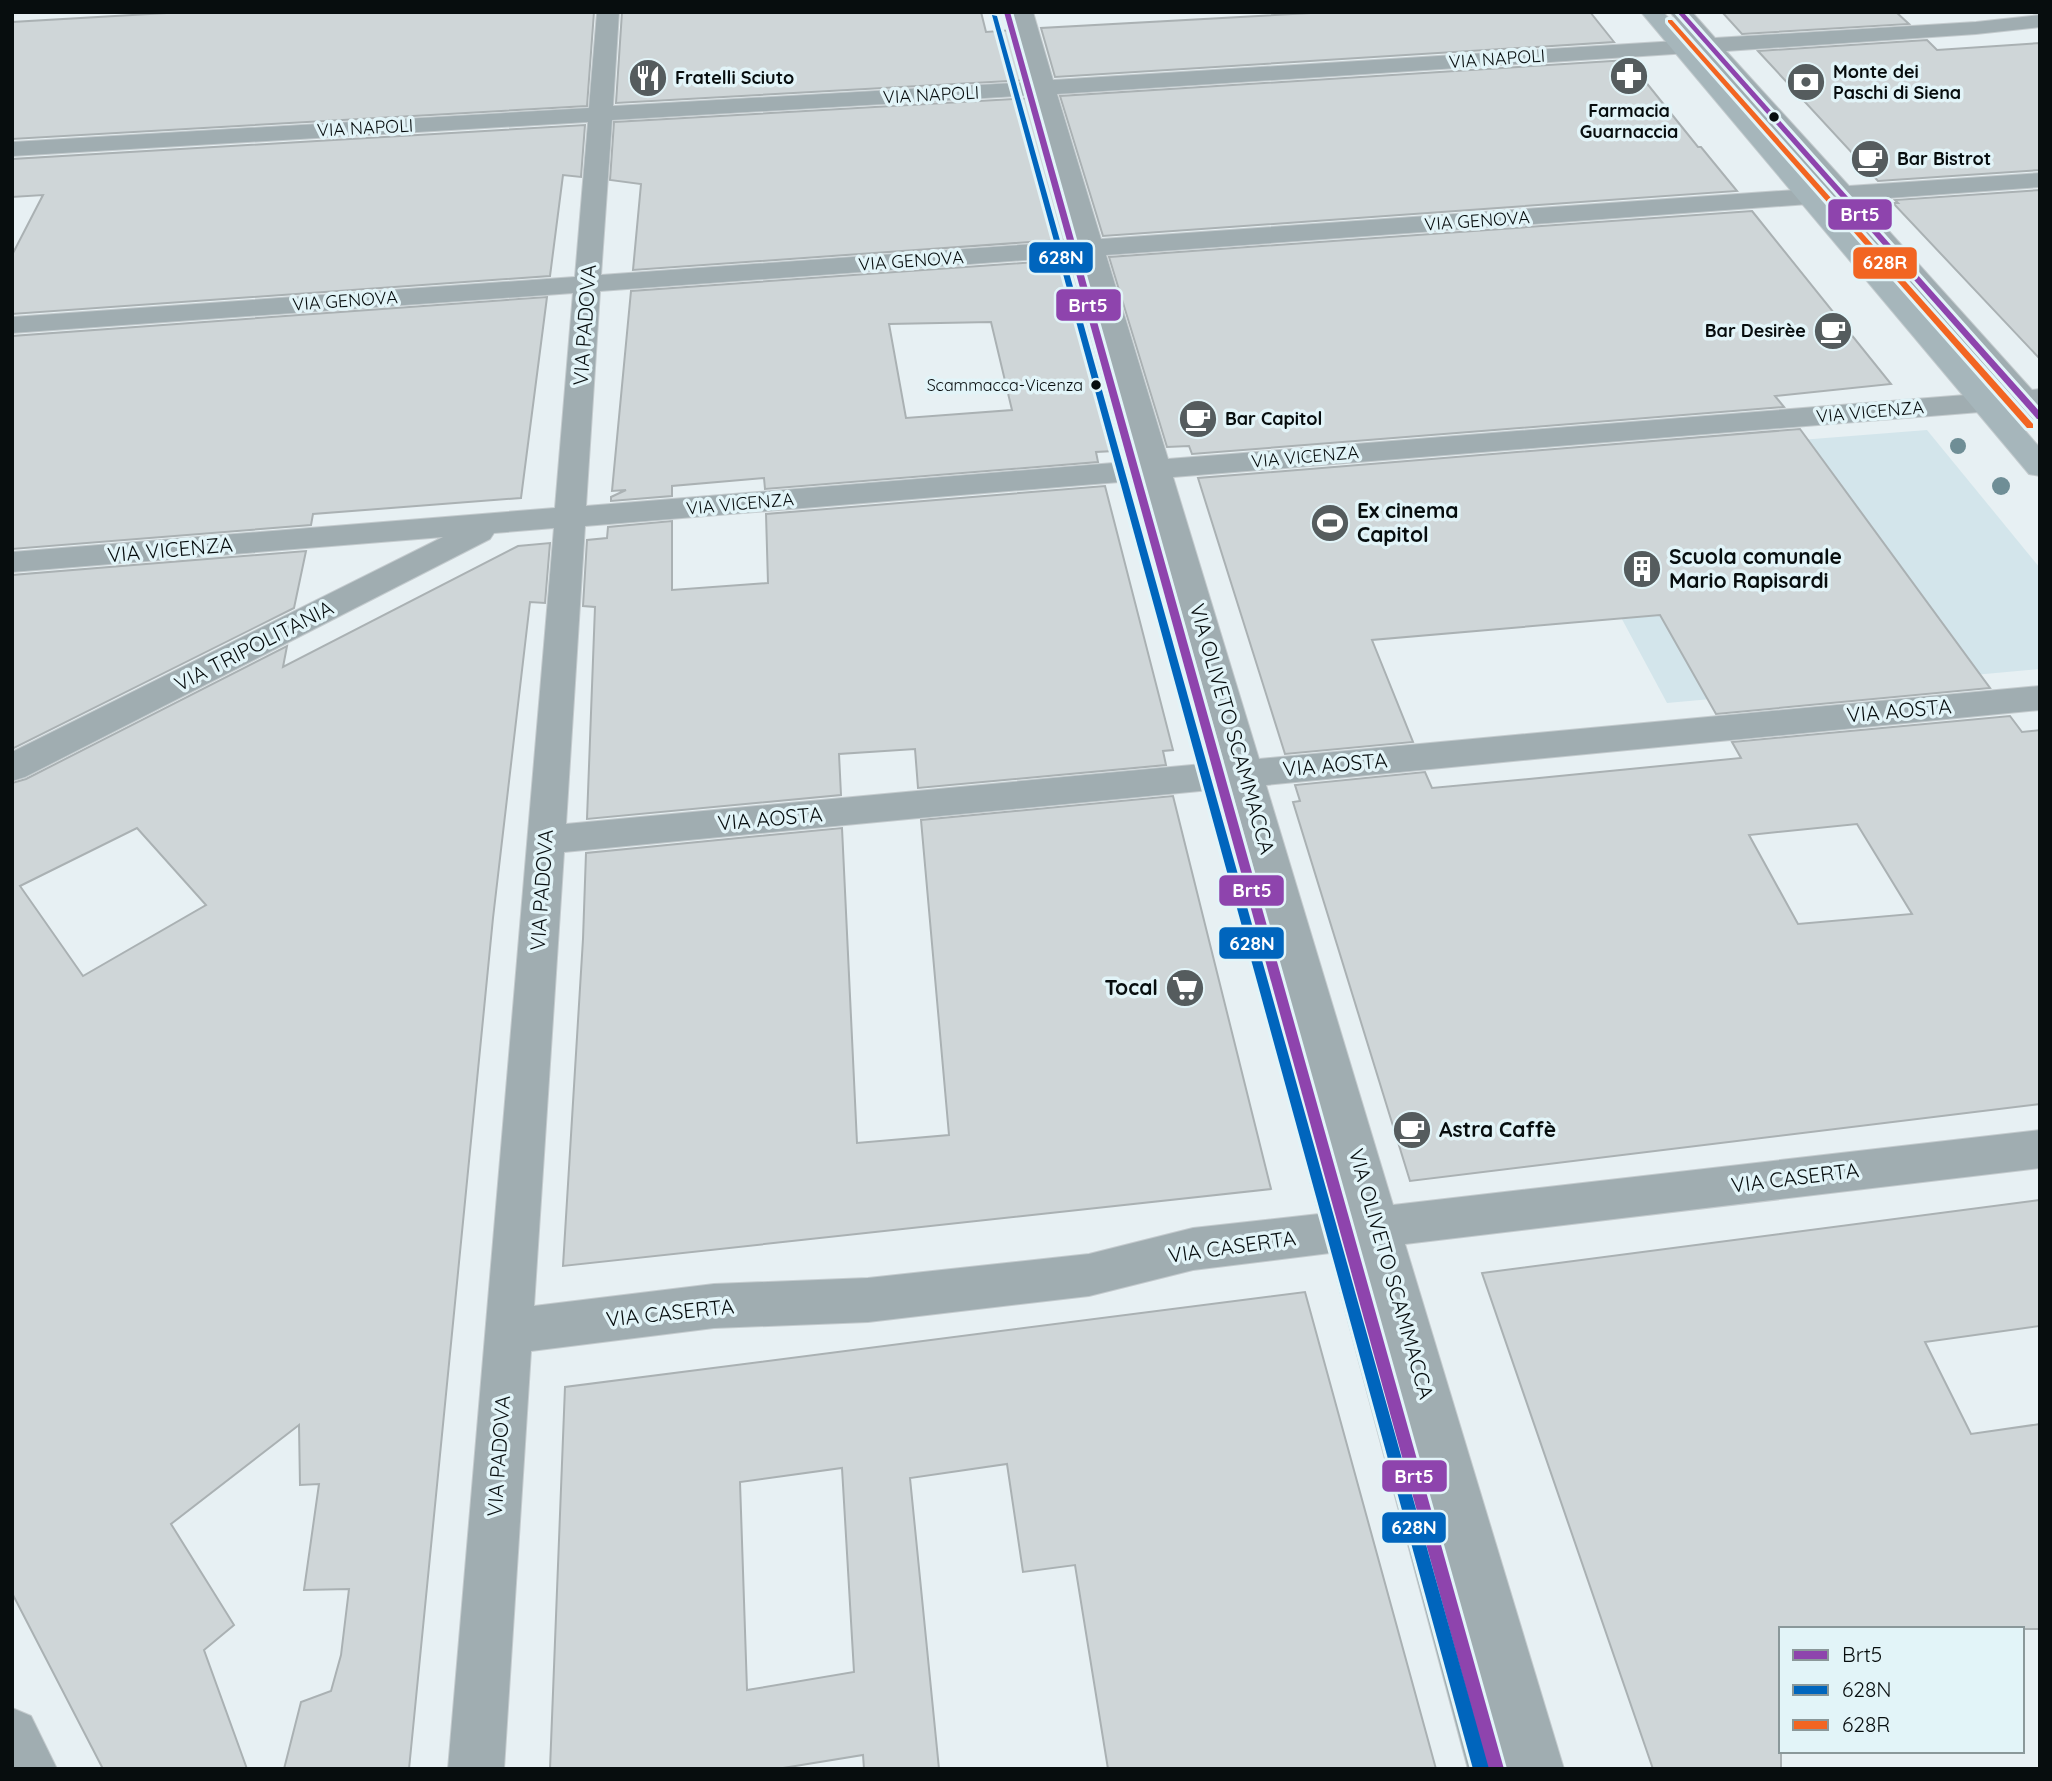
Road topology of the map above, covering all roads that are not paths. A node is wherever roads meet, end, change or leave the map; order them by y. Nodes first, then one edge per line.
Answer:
1 (608, 12) edge
2 (1007, 12) edge
3 (1022, 12) edge
4 (1651, 12) edge
5 (1680, 12) edge
6 (1958, 12) edge
7 (2040, 21) edge
8 (1976, 28) junction
9 (1709, 45) junction
10 (1681, 47) junction
11 (1036, 88) junction
12 (600, 115) junction
13 (12, 149) edge
14 (2040, 180) edge
15 (1842, 195) junction
16 (1810, 197) junction
17 (1082, 249) junction
18 (588, 284) junction
19 (12, 325) edge
20 (1985, 403) junction
21 (2035, 405) edge
22 (2040, 467) edge
23 (1145, 471) junction
24 (570, 517) junction
25 (495, 524) junction
26 (12, 562) edge
27 (2040, 698) edge
28 (12, 768) edge
29 (1232, 775) junction
30 (546, 840) junction
31 (2040, 1149) edge
32 (1362, 1230) junction
33 (509, 1332) junction
34 (12, 1735) edge
35 (29, 1769) edge
36 (476, 1769) edge
37 (1496, 1769) edge
38 (1536, 1769) edge

1 - 12 street, VIA PADOVA
2 - 11 street
3 - 11 street
4 - 10 main road
5 - 9 street
6 - 8 street
7 - 8 street, VIA NAPOLI
8 - 9 street, VIA NAPOLI
9 - 10 street, VIA NAPOLI
9 - 15 street
10 - 11 street, VIA NAPOLI
10 - 16 main road
11 - 12 street, VIA NAPOLI
11 - 17 street
12 - 13 street, VIA NAPOLI
12 - 18 street, VIA PADOVA
14 - 15 street, VIA GENOVA
15 - 16 street, VIA GENOVA
15 - 21 street
16 - 17 street, VIA GENOVA
16 - 20 main road
17 - 18 street, VIA GENOVA
17 - 23 street
18 - 19 street, VIA GENOVA
18 - 24 street, VIA PADOVA
20 - 21 street, VIA VICENZA
20 - 22 main road
20 - 23 street, VIA VICENZA
23 - 24 street, VIA VICENZA
23 - 29 street
24 - 25 street, VIA VICENZA
24 - 30 street, VIA PADOVA
25 - 26 street, VIA VICENZA
25 - 28 street, VIA TRIPOLITANIA
27 - 29 street, VIA AOSTA
29 - 30 street, VIA AOSTA
29 - 32 street
30 - 33 street, VIA PADOVA
31 - 32 street, VIA CASERTA
32 - 33 street, VIA CASERTA
32 - 37 street
32 - 38 street, VIA OLIVETO SCAMMACCA
33 - 36 street, VIA PADOVA
34 - 35 street

